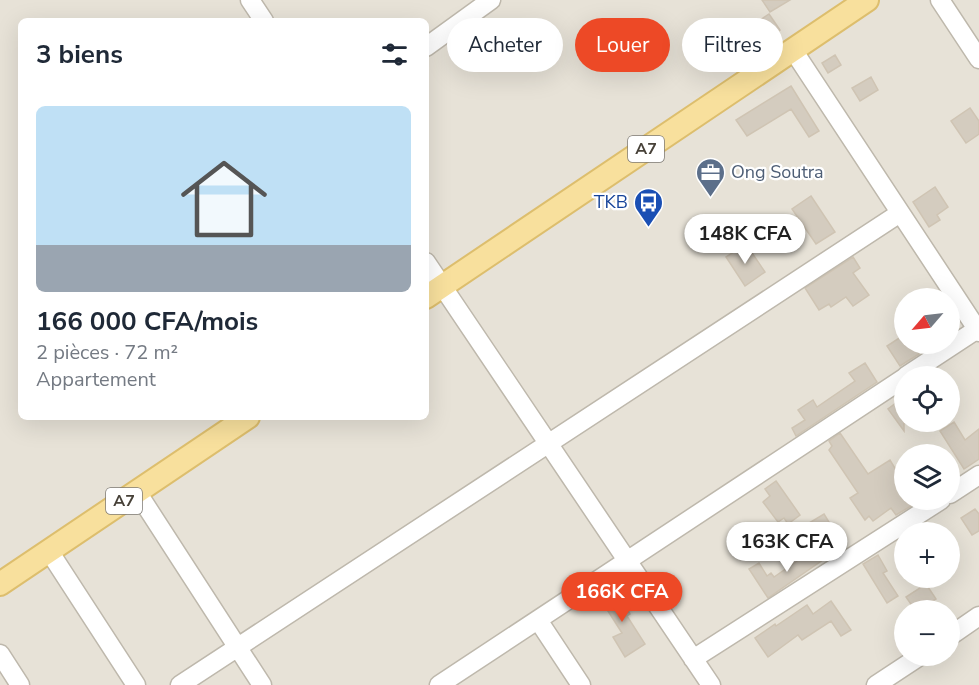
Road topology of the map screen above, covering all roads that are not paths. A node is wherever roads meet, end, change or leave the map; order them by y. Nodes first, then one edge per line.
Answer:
1 (250, 0) edge
2 (491, 0) edge
3 (867, 0) edge
4 (940, 0) edge
5 (262, 18) edge
6 (429, 45) edge
7 (793, 50) junction
8 (979, 59) edge
9 (900, 213) junction
10 (429, 273) edge
11 (434, 292) edge
12 (978, 330) edge
13 (922, 366) edge
14 (894, 384) edge
15 (244, 420) edge
16 (548, 444) junction
17 (979, 475) edge
18 (960, 487) edge
19 (137, 492) junction
20 (925, 510) edge
21 (49, 551) junction
22 (627, 561) junction
23 (0, 584) edge
24 (979, 616) edge
25 (538, 620) junction
26 (960, 629) edge
27 (237, 648) junction
28 (0, 654) edge
29 (693, 659) junction
30 (905, 666) edge
31 (450, 682) edge
32 (20, 685) edge
33 (136, 685) edge
34 (180, 685) edge
35 (262, 685) edge
36 (581, 685) edge
37 (711, 685) edge
38 (876, 685) edge

1 - 5 street
2 - 6 street
3 - 7 main road, A7
4 - 8 street
7 - 9 street
7 - 11 main road, A7
9 - 12 street
9 - 16 street
10 - 11 street
11 - 16 street
12 - 13 street
14 - 22 street
15 - 19 main road, A7
16 - 22 street
16 - 27 street
17 - 18 street
19 - 21 main road, A7
19 - 27 street
20 - 29 street
21 - 23 main road, A7
21 - 33 street
22 - 25 street
22 - 29 street
24 - 26 street
25 - 31 street
25 - 36 street
27 - 34 street
27 - 35 street
28 - 32 street
29 - 37 street
30 - 38 street

